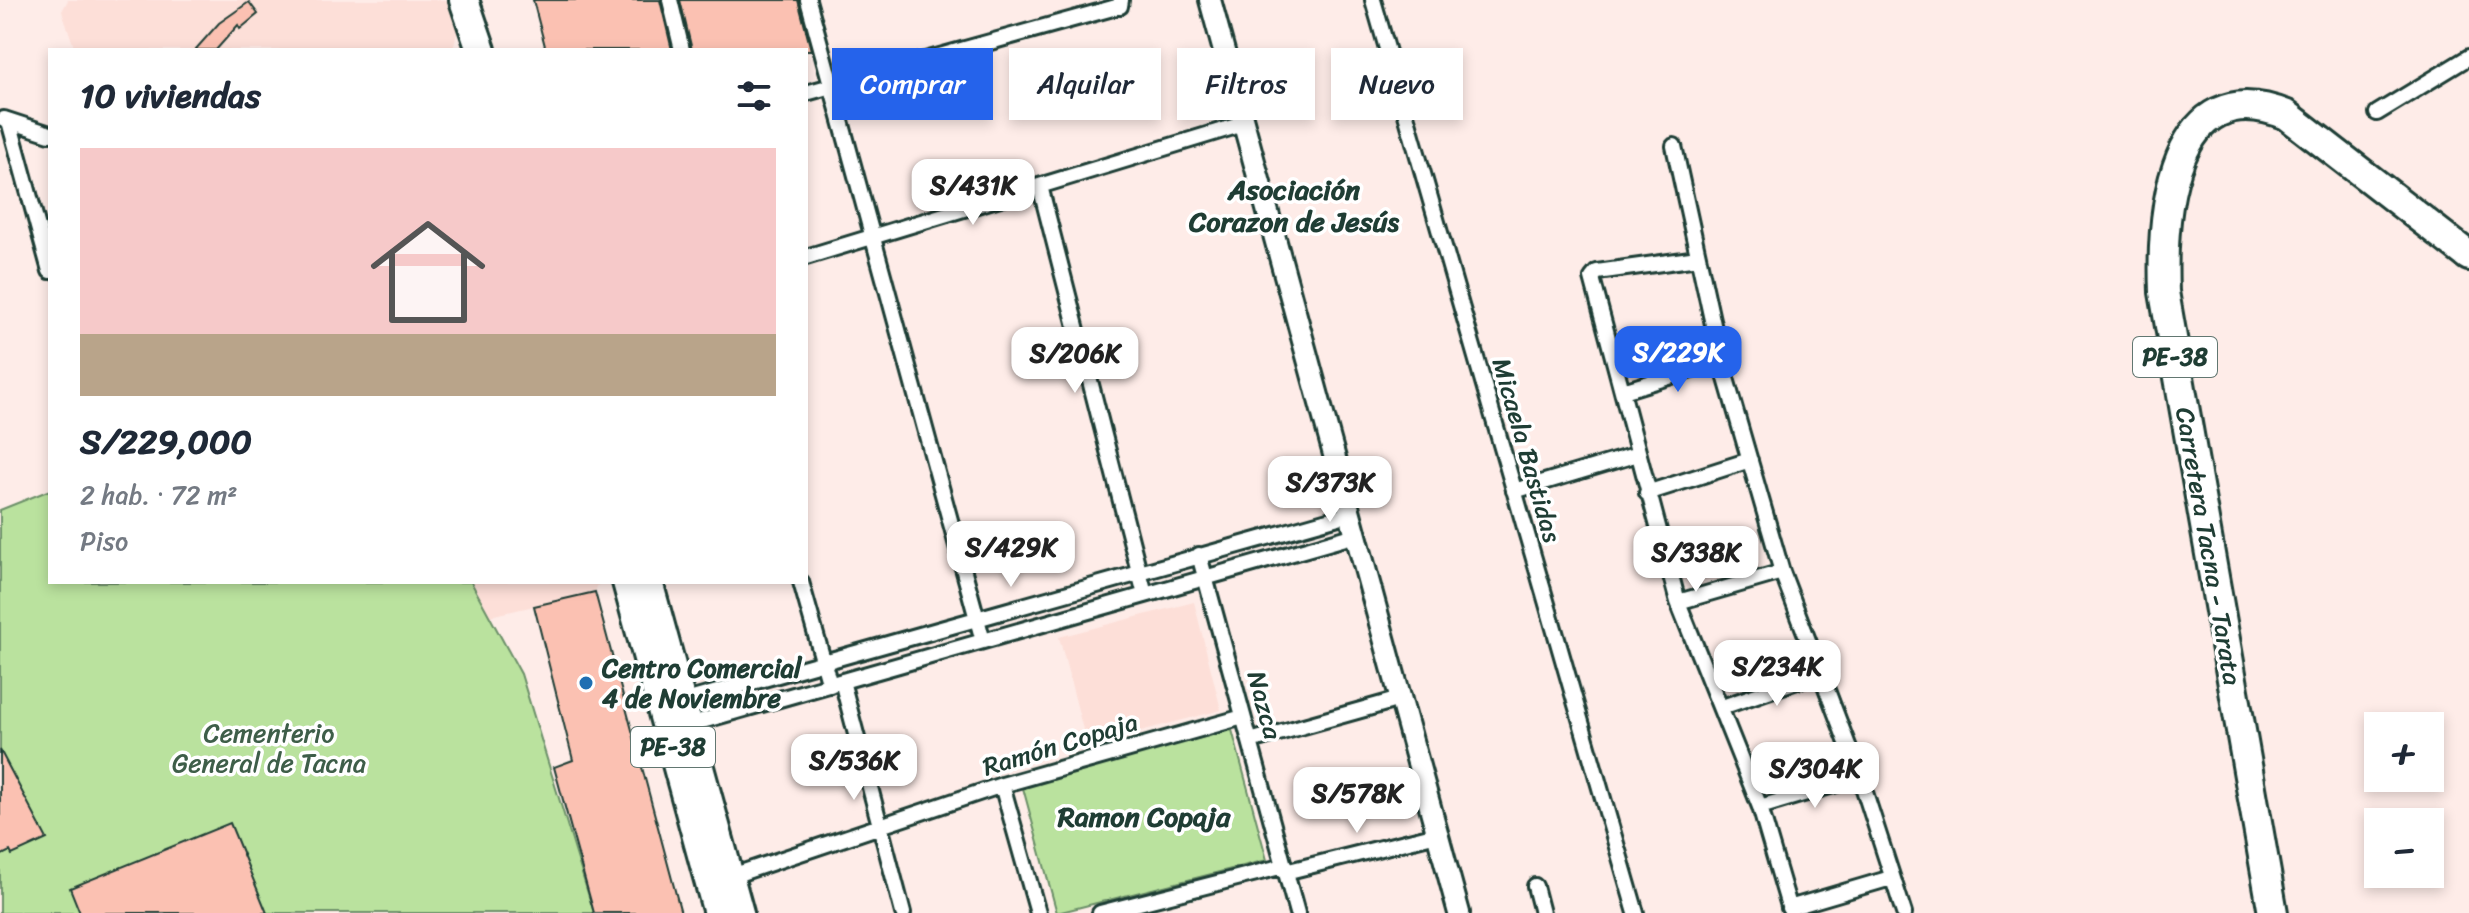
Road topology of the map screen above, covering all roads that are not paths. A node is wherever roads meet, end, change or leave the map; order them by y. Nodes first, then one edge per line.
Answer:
1 (464, 0) edge
2 (485, 0) edge
3 (670, 0) edge
4 (808, 0) edge
5 (1210, 0) edge
6 (1373, 0) edge
7 (1121, 3) edge
8 (482, 46) edge
9 (682, 48) edge
10 (963, 48) edge
11 (2469, 57) edge
12 (832, 82) edge
13 (832, 85) edge
14 (808, 92) edge
15 (2377, 113) dead end
16 (4, 119) edge
17 (843, 120) edge
18 (1243, 124) junction
19 (48, 133) edge
20 (1674, 146) dead end
21 (1040, 186) junction
22 (875, 237) junction
23 (808, 256) edge
24 (2469, 256) edge
25 (1698, 258) junction
26 (48, 264) edge
27 (1721, 361) junction
28 (1623, 391) junction
29 (1638, 454) junction
30 (1750, 460) junction
31 (1514, 491) junction
32 (1647, 493) junction
33 (1349, 514) junction
34 (1356, 535) junction
35 (1199, 555) junction
36 (1782, 572) junction
37 (1140, 573) junction
38 (1205, 578) junction
39 (628, 584) edge
40 (649, 584) edge
41 (802, 584) edge
42 (1145, 595) junction
43 (1678, 602) junction
44 (977, 619) junction
45 (983, 641) junction
46 (821, 662) junction
47 (1820, 673) junction
48 (836, 683) junction
49 (1400, 699) junction
50 (1722, 707) junction
51 (685, 713) junction
52 (1243, 717) junction
53 (1250, 741) junction
54 (1860, 777) junction
55 (1002, 785) junction
56 (1760, 807) junction
57 (880, 827) junction
58 (1437, 834) junction
59 (1285, 869) junction
60 (1891, 878) junction
61 (720, 879) junction
62 (1535, 886) dead end
63 (1790, 910) edge
64 (718, 913) edge
65 (739, 913) edge
66 (903, 913) edge
67 (1038, 913) edge
68 (1100, 913) edge
69 (1297, 913) edge
70 (1459, 913) edge
71 (1542, 913) edge
72 (1636, 913) edge
73 (1904, 913) edge
74 (2273, 913) edge

1 - 8 highway
2 - 8 highway
3 - 9 street
4 - 12 street
5 - 18 street
6 - 31 street, Micaela Bastidas
7 - 10 street
11 - 15 street
13 - 14 street
16 - 19 street
16 - 26 street
17 - 22 street
18 - 21 street
18 - 33 street
20 - 25 street
21 - 22 street
21 - 37 street
22 - 23 street
22 - 44 street
24 - 74 highway, Carretera Tacna - Tarata / PE-38
25 - 27 street
25 - 28 street
27 - 28 street
27 - 30 street
28 - 29 street
29 - 31 street
29 - 32 street
30 - 32 street
30 - 36 street
31 - 72 street, Micaela Bastidas
32 - 43 street
33 - 34 street
33 - 35 street
34 - 38 street
34 - 49 street
35 - 37 street
35 - 38 street, Nazca
36 - 43 street
36 - 47 street
37 - 42 street
37 - 44 street
38 - 42 street
38 - 52 street, Nazca
39 - 61 highway, PE-38
40 - 51 highway, PE-38
41 - 46 street
42 - 45 street
43 - 50 street
44 - 45 street
44 - 46 street
45 - 48 street
46 - 48 street
46 - 51 street
47 - 50 street
47 - 54 street
48 - 51 street
48 - 57 street
49 - 53 street
49 - 58 street
50 - 56 street
51 - 61 highway, PE-38
52 - 53 street, Nazca
52 - 55 street, Ramón Copaja
53 - 59 street, Nazca
54 - 56 street
54 - 60 street
55 - 57 street, Ramón Copaja
55 - 67 street
56 - 63 street
57 - 61 street, Ramón Copaja
57 - 66 street
58 - 59 street
58 - 70 street
59 - 68 street
59 - 69 street, Nazca
60 - 63 street
60 - 73 street
61 - 64 highway, PE-38
61 - 65 highway, PE-38
62 - 71 street

